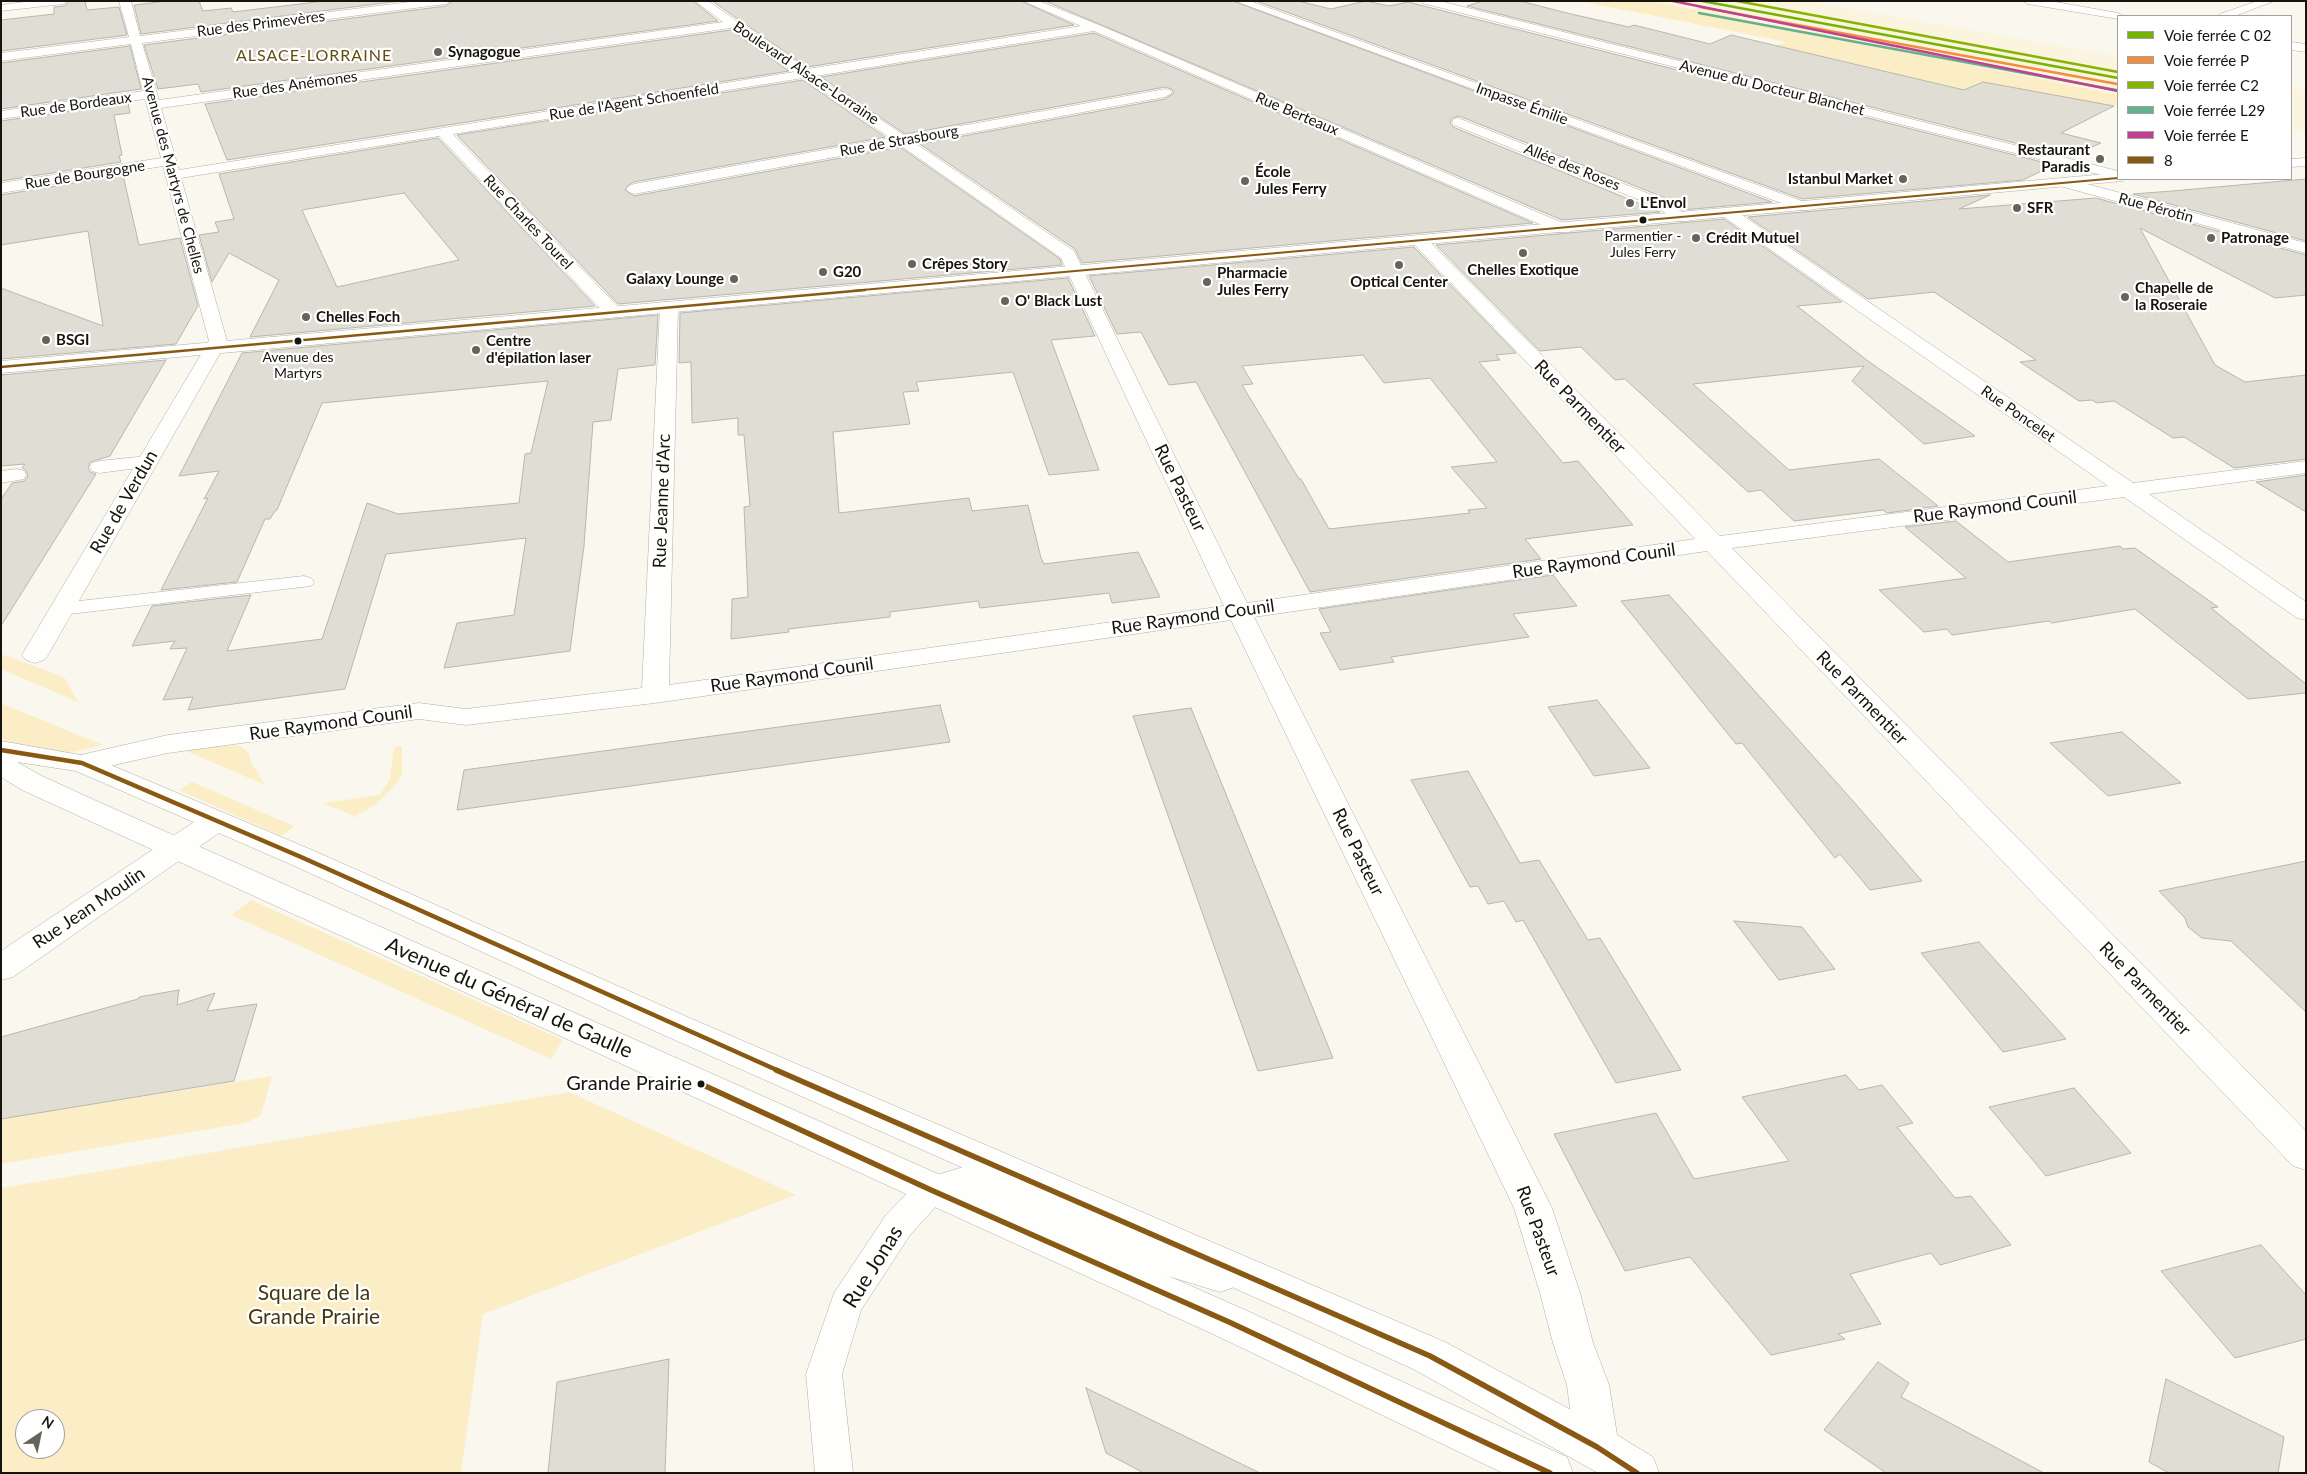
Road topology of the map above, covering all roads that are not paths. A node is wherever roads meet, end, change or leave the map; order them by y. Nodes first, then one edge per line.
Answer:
1 (63, 1) edge
2 (125, 1) edge
3 (446, 1) edge
4 (700, 1) edge
5 (1028, 1) edge
6 (1240, 1) edge
7 (1426, 1) edge
8 (2028, 1) edge
9 (2269, 1) edge
10 (1, 8) edge
11 (2227, 15) edge
12 (2117, 16) edge
13 (734, 24) junction
14 (1095, 27) junction
15 (136, 40) junction
16 (2292, 46) edge
17 (2306, 48) edge
18 (1, 57) edge
19 (807, 74) junction
20 (1165, 92) dead end
21 (152, 100) junction
22 (1, 115) edge
23 (1458, 122) dead end
24 (443, 132) junction
25 (904, 140) junction
26 (2306, 162) edge
27 (2292, 163) edge
28 (171, 168) junction
29 (2117, 176) edge
30 (2117, 176) edge
31 (2065, 183) junction
32 (1, 188) edge
33 (634, 189) dead end
34 (1805, 207) junction
35 (1730, 214) junction
36 (1684, 218) junction
37 (1564, 228) junction
38 (1420, 241) junction
39 (2306, 248) edge
40 (1076, 272) junction
41 (669, 307) junction
42 (613, 312) junction
43 (214, 348) junction
44 (1, 367) edge
45 (147, 462) junction
46 (99, 467) dead end
47 (2306, 467) edge
48 (2127, 490) junction
49 (1712, 544) junction
50 (304, 582) dead end
51 (61, 609) junction
52 (1240, 610) junction
53 (2306, 613) edge
54 (34, 655) dead end
55 (655, 695) junction
56 (1, 750) edge
57 (82, 763) junction
58 (1, 764) edge
59 (216, 821) junction
60 (177, 848) junction
61 (1, 968) edge
62 (2306, 1154) edge
63 (931, 1190) junction
64 (1329, 1310) junction
65 (1597, 1447) junction
66 (834, 1473) edge
67 (1551, 1473) edge
68 (1637, 1473) edge

1 - 10 street
2 - 15 street, Avenue des Martyrs de Chelles
3 - 15 street, Rue des Primevères
4 - 13 street, Boulevard Alsace-Lorraine
5 - 14 street, Rue Berteaux
6 - 34 lane, Impasse Émilie
7 - 29 street, Avenue du Docteur Blanchet
8 - 12 street
9 - 11 street
13 - 19 street, Boulevard Alsace-Lorraine
13 - 21 street, Rue des Anémones
14 - 19 street, Rue de l'Agent Schoenfeld
14 - 37 street, Rue Berteaux
15 - 18 street, Rue des Primevères
15 - 21 street, Avenue des Martyrs de Chelles
16 - 17 street
19 - 24 street, Rue de l'Agent Schoenfeld
19 - 25 street, Boulevard Alsace-Lorraine
20 - 25 street, Rue de Strasbourg
21 - 22 street, Rue de Bordeaux
21 - 28 street, Avenue des Martyrs de Chelles
23 - 36 lane, Allée des Roses
24 - 28 street, Rue de l'Agent Schoenfeld
24 - 42 street, Rue Charles Tourel
25 - 33 street, Rue de Strasbourg
25 - 40 street, Boulevard Alsace-Lorraine
26 - 27 street
28 - 32 street, Rue de Bourgogne
28 - 43 street, Avenue des Martyrs de Chelles
30 - 31 street
31 - 34 street
31 - 39 street, Rue Pérotin
34 - 35 street
35 - 36 street
35 - 48 street, Rue Poncelet
36 - 37 street
37 - 38 street
38 - 40 street
38 - 49 street, Rue Parmentier
40 - 41 street
40 - 52 street, Rue Pasteur
41 - 42 street
41 - 55 street, Rue Jeanne d'Arc
42 - 43 street
43 - 44 street
43 - 45 street, Rue de Verdun
45 - 46 lane
45 - 51 street, Rue de Verdun
47 - 48 street, Rue Raymond Counil
48 - 49 street, Rue Raymond Counil
48 - 53 street, Rue Poncelet
49 - 52 street, Rue Raymond Counil
49 - 62 street, Rue Parmentier
50 - 51 lane
51 - 54 street, Rue de Verdun
52 - 55 street, Rue Raymond Counil
52 - 65 street, Rue Pasteur
55 - 57 street, Rue Raymond Counil
56 - 57 street
57 - 59 street
58 - 60 street, Avenue du Général de Gaulle
59 - 60 street
59 - 64 street
60 - 61 street, Rue Jean Moulin
60 - 63 street, Avenue du Général de Gaulle
63 - 64 lane
63 - 66 lane, Rue Jonas
63 - 67 street, Avenue du Général de Gaulle
64 - 65 street
65 - 68 street

